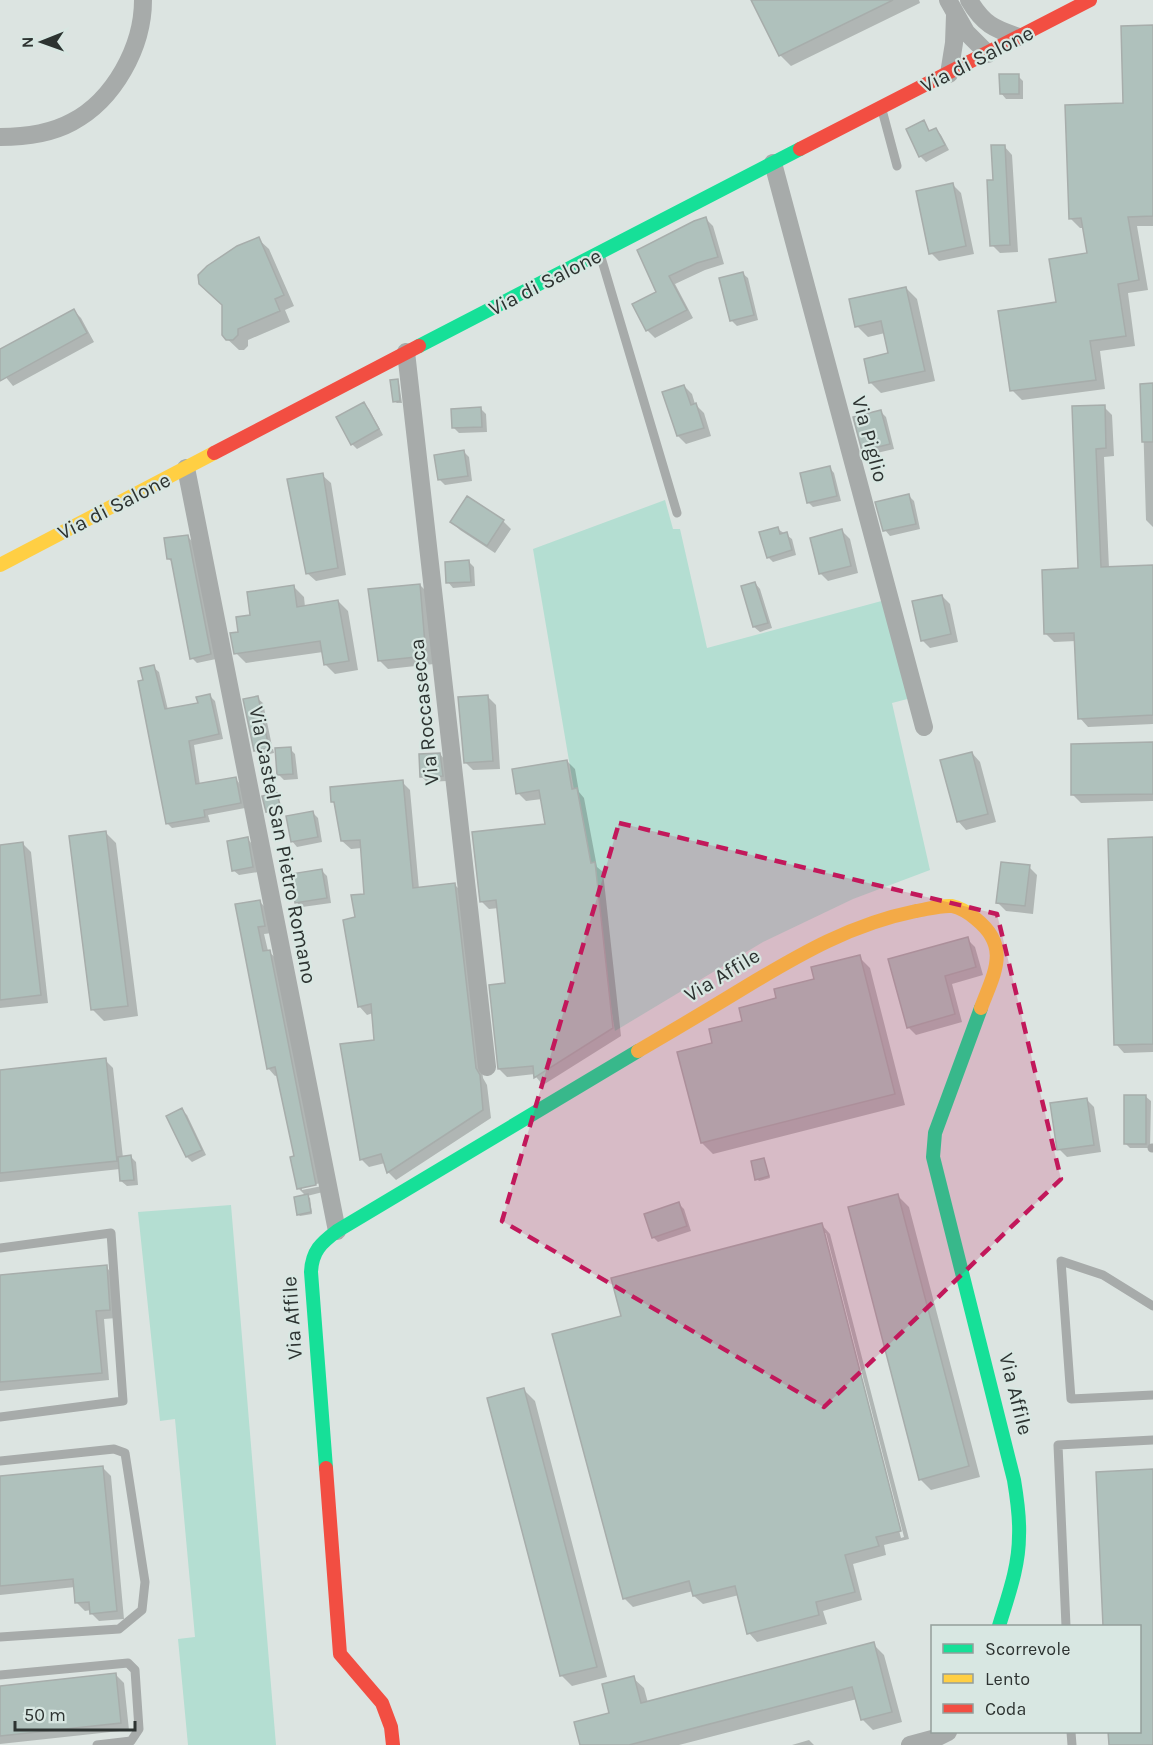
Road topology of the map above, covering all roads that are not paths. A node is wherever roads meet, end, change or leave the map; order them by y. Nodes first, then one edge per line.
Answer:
1 (143, 0) edge
2 (969, 0) edge
3 (1090, 0) edge
4 (951, 7) edge
5 (1019, 37) junction
6 (988, 54) junction
7 (949, 74) junction
8 (881, 108) junction
9 (0, 137) edge
10 (773, 163) junction
11 (897, 166) dead end
12 (600, 253) junction
13 (406, 352) junction
14 (186, 468) junction
15 (676, 513) dead end
16 (4, 562) edge
17 (924, 727) dead end
18 (487, 1066) dead end
19 (337, 1230) junction
20 (0, 1248) edge
21 (1153, 1306) edge
22 (1153, 1395) edge
23 (0, 1417) edge
24 (1153, 1440) edge
25 (0, 1461) edge
26 (999, 1625) edge
27 (1066, 1625) edge
28 (0, 1637) edge
29 (0, 1676) edge
30 (945, 1733) edge
31 (97, 1745) edge
32 (393, 1745) edge
33 (910, 1745) edge

1 - 9 street
2 - 5 street
3 - 5 street, Via di Salone
4 - 6 street
4 - 7 street
5 - 6 street, Via di Salone
6 - 7 street, Via di Salone
7 - 8 street, Via di Salone
8 - 10 street, Via di Salone
8 - 11 lane
10 - 12 street, Via di Salone
10 - 17 street, Via Piglio
12 - 13 street, Via di Salone
12 - 15 lane
13 - 14 street, Via di Salone
13 - 18 street, Via Roccasecca
14 - 16 street, Via di Salone
14 - 19 street, Via Castel San Pietro Romano
19 - 26 street, Via Affile
19 - 32 street, Via Affile
20 - 23 lane
21 - 22 lane
24 - 27 lane
25 - 28 lane
29 - 31 lane
30 - 33 street

